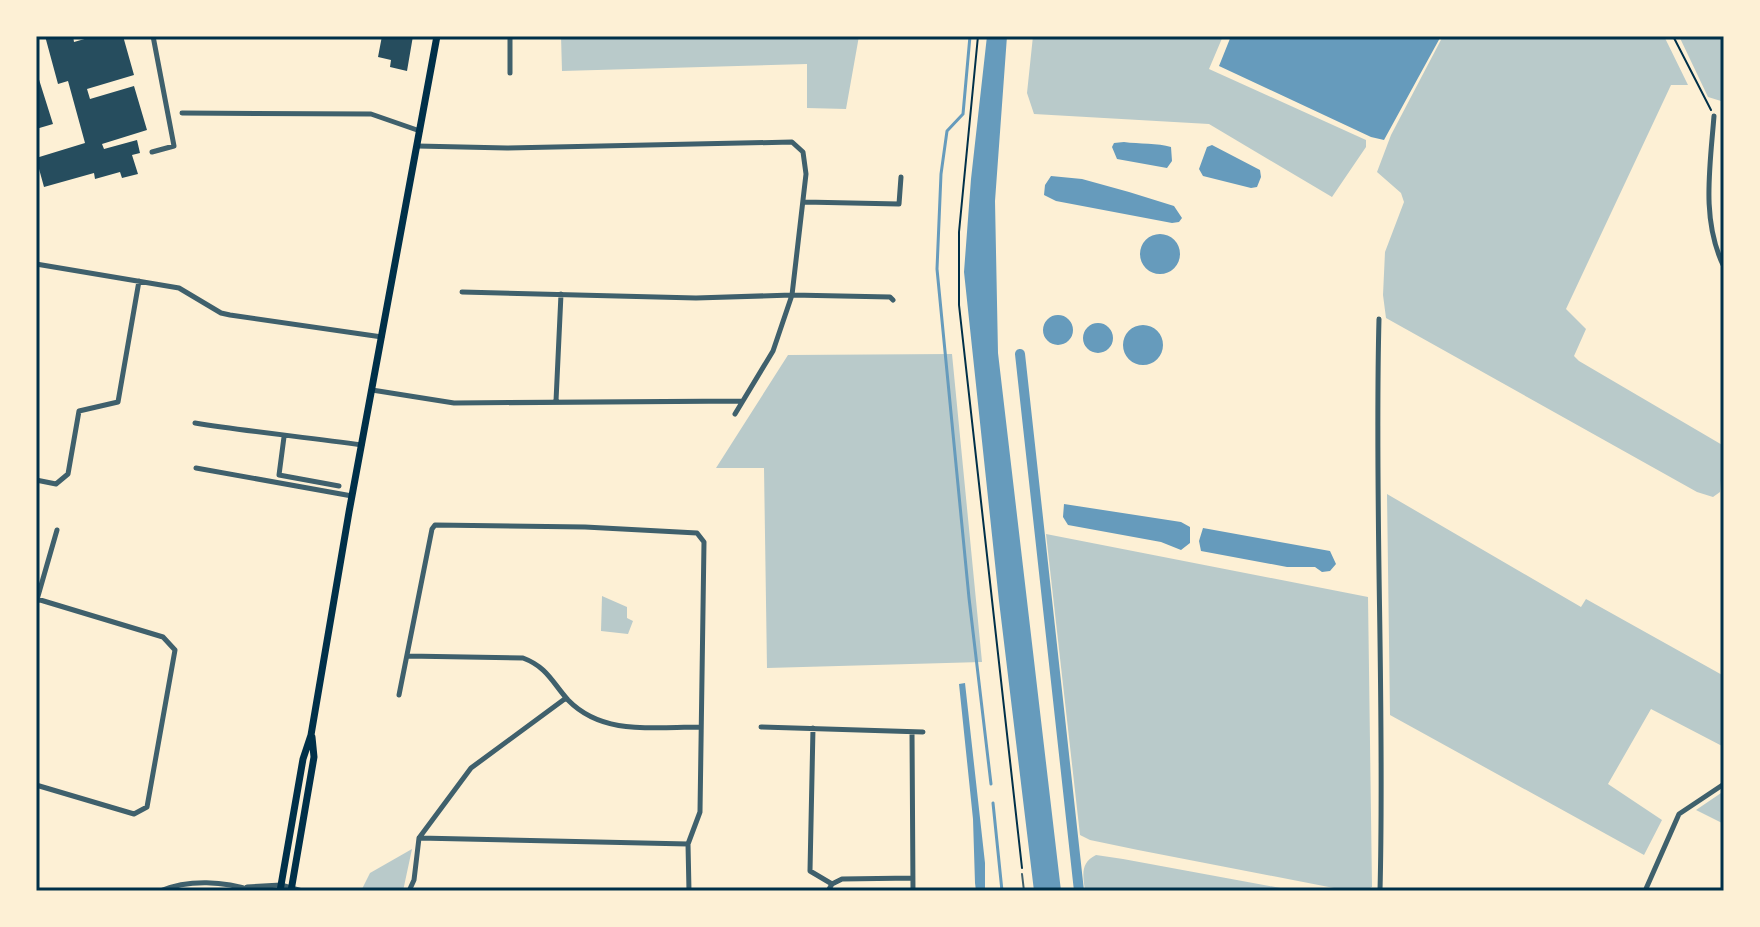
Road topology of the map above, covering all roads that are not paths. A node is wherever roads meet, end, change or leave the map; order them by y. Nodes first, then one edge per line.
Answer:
1 (153, 36) edge
2 (437, 36) edge
3 (510, 36) edge
4 (510, 73) dead end
5 (182, 113) dead end
6 (1714, 116) road end
7 (420, 131) junction
8 (417, 146) junction
9 (152, 152) dead end
10 (901, 177) dead end
11 (804, 202) junction
12 (36, 264) edge
13 (1723, 264) edge
14 (139, 281) junction
15 (462, 292) dead end
16 (561, 294) junction
17 (792, 295) junction
18 (893, 300) dead end
19 (1379, 319) dead end
20 (382, 337) junction
21 (372, 390) junction
22 (742, 401) junction
23 (556, 402) junction
24 (735, 414) dead end
25 (195, 423) dead end
26 (284, 437) junction
27 (362, 445) junction
28 (196, 468) dead end
29 (36, 480) edge
30 (339, 486) dead end
31 (352, 496) junction
32 (57, 530) dead end
33 (36, 601) edge
34 (407, 656) junction
35 (399, 695) dead end
36 (566, 698) junction
37 (700, 727) junction
38 (761, 727) dead end
39 (813, 728) junction
40 (912, 732) junction
41 (923, 732) dead end
42 (311, 735) junction
43 (1724, 784) edge
44 (36, 785) edge
45 (419, 838) junction
46 (688, 844) junction
47 (1022, 874) road end
48 (913, 878) junction
49 (832, 884) junction
50 (242, 887) junction
51 (281, 888) edge
52 (292, 889) edge
53 (160, 891) edge
54 (254, 891) edge
55 (302, 891) edge
56 (409, 891) edge
57 (689, 891) edge
58 (828, 891) edge
59 (913, 891) edge
60 (1024, 891) edge
61 (1380, 891) edge
62 (1645, 891) edge

1 - 9 street
2 - 7 main road
3 - 4 street
5 - 7 street
6 - 13 street
7 - 8 main road
8 - 11 street
8 - 20 main road
10 - 11 street
11 - 17 street
12 - 14 street
14 - 20 street
14 - 29 street
15 - 16 street
16 - 17 street
16 - 23 street
17 - 18 street
17 - 22 street
19 - 61 street
20 - 21 main road
21 - 23 street
21 - 27 main road
22 - 23 street
22 - 24 street
25 - 26 street
26 - 27 street
26 - 30 street
27 - 31 main road
28 - 31 street
31 - 42 main road
32 - 33 street
33 - 44 street
34 - 35 street
34 - 36 street
34 - 37 street
36 - 37 street
36 - 45 street
37 - 46 street
38 - 39 street
39 - 40 street
39 - 49 street
40 - 41 street
40 - 48 street
42 - 51 main road
42 - 52 main road
43 - 62 street
45 - 46 street
45 - 56 street
46 - 57 street
47 - 60 lane
48 - 49 street
48 - 59 street
49 - 58 street
50 - 51 street
50 - 53 street
50 - 54 street
51 - 52 street
52 - 55 street

